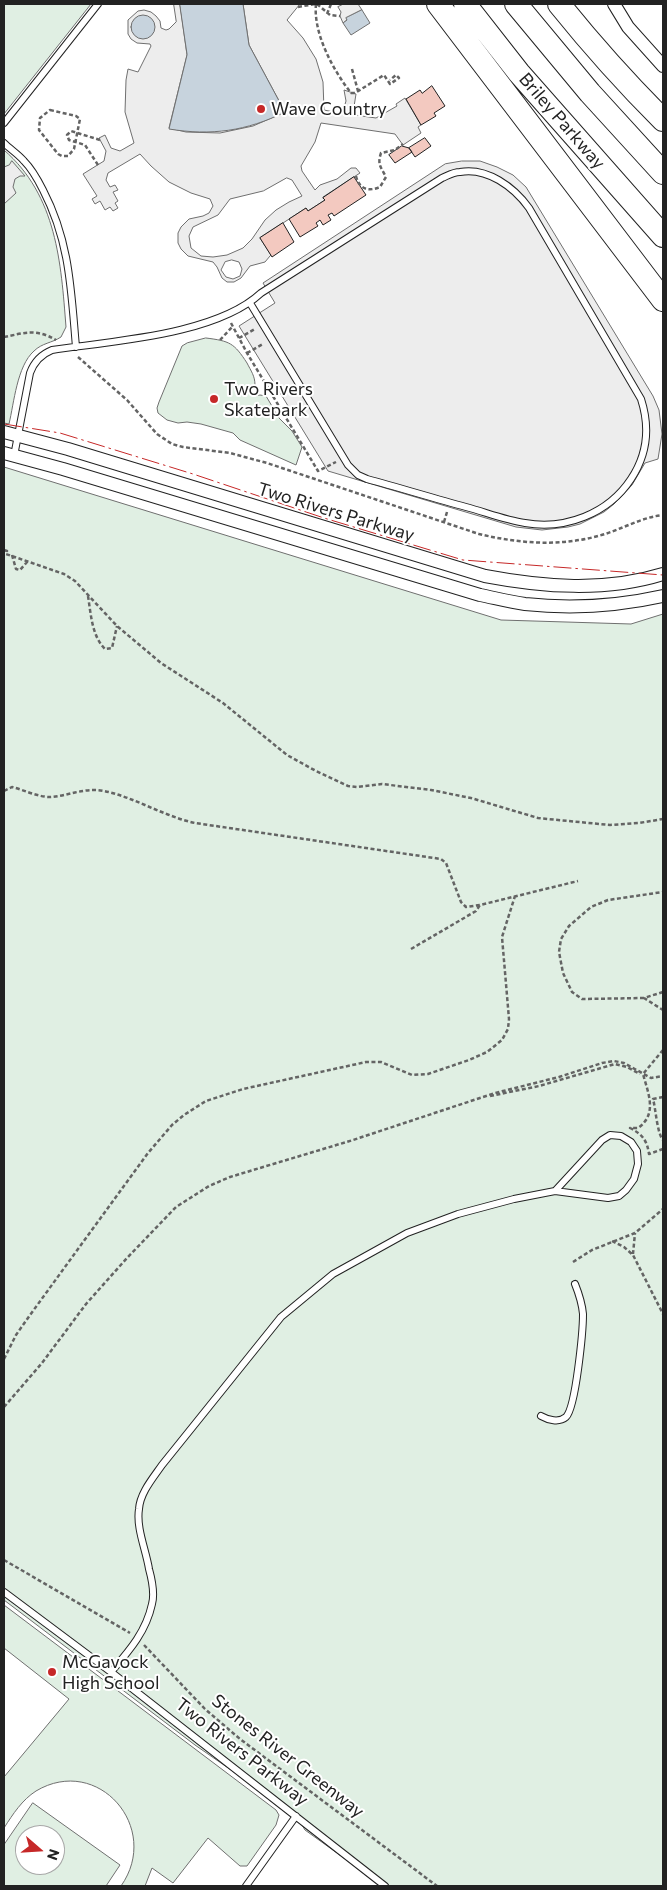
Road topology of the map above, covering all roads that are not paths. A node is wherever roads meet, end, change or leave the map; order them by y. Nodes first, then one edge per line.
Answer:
1 (98, 4) edge
2 (438, 4) edge
3 (465, 4) edge
4 (516, 4) edge
5 (559, 4) edge
6 (614, 4) edge
7 (663, 66) edge
8 (663, 120) edge
9 (4, 123) edge
10 (4, 143) edge
11 (663, 172) edge
12 (663, 236) edge
13 (663, 300) edge
14 (250, 303) junction
15 (76, 347) junction
16 (4, 432) edge
17 (18, 436) junction
18 (9, 455) edge
19 (663, 574) edge
20 (663, 596) edge
21 (555, 1191) junction
22 (575, 1284) dead end
23 (541, 1416) dead end
24 (4, 1592) edge
25 (112, 1672) junction
26 (296, 1816) junction
27 (246, 1886) edge
28 (385, 1886) edge

1 - 9 lane
2 - 13 highway
3 - 12 highway, Briley Parkway
4 - 11 highway
5 - 8 highway
6 - 7 street
10 - 15 lane
14 - 14 lane
14 - 15 lane
15 - 17 lane
16 - 17 street, Two Rivers Parkway
17 - 18 lane
17 - 19 street, Two Rivers Parkway
18 - 20 street
21 - 21 lane
21 - 25 lane
22 - 23 lane
24 - 25 lane, Two Rivers Parkway
25 - 26 lane, Two Rivers Parkway
26 - 27 lane
26 - 28 lane, Two Rivers Parkway

